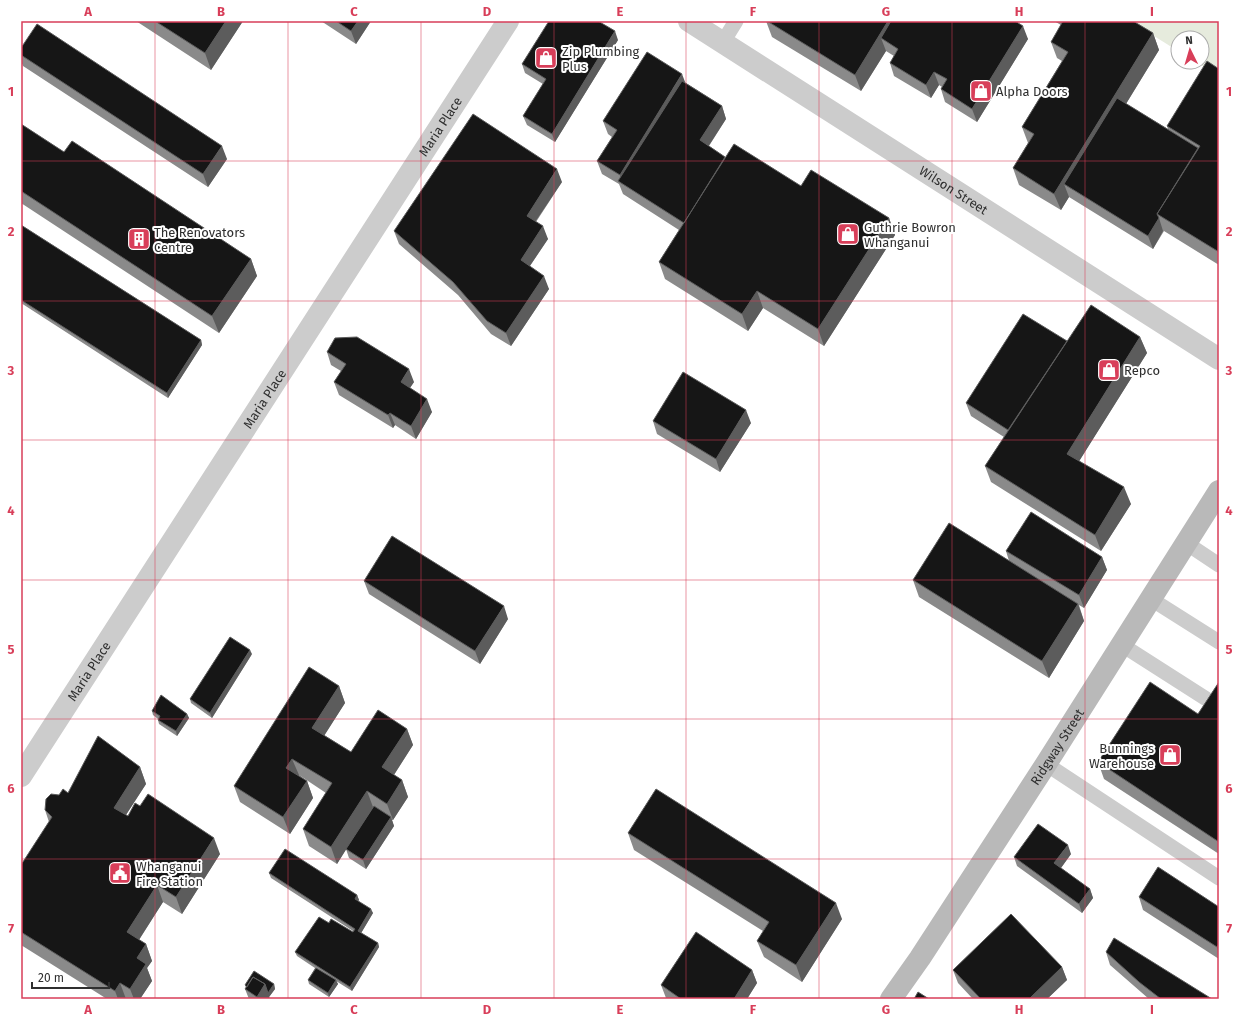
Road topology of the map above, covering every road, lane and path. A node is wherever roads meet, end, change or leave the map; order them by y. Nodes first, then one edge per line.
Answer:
1 (508, 21) edge
2 (689, 21) edge
3 (736, 21) edge
4 (722, 42) junction
5 (1219, 359) edge
6 (1219, 491) edge
7 (1186, 544) junction
8 (1219, 565) edge
9 (1151, 599) junction
10 (1219, 642) edge
11 (1122, 644) junction
12 (1219, 707) edge
13 (1046, 764) junction
14 (21, 776) edge
15 (1219, 878) edge
16 (891, 999) edge

1 - 14 street, Maria Place
2 - 4 street, Wilson Street
3 - 4 lane
4 - 5 street, Wilson Street
6 - 7 street, Ridgway Street
7 - 8 lane
7 - 9 street, Ridgway Street
9 - 10 lane
9 - 11 street, Ridgway Street
11 - 12 lane
11 - 13 street, Ridgway Street
13 - 15 lane
13 - 16 street, Ridgway Street

